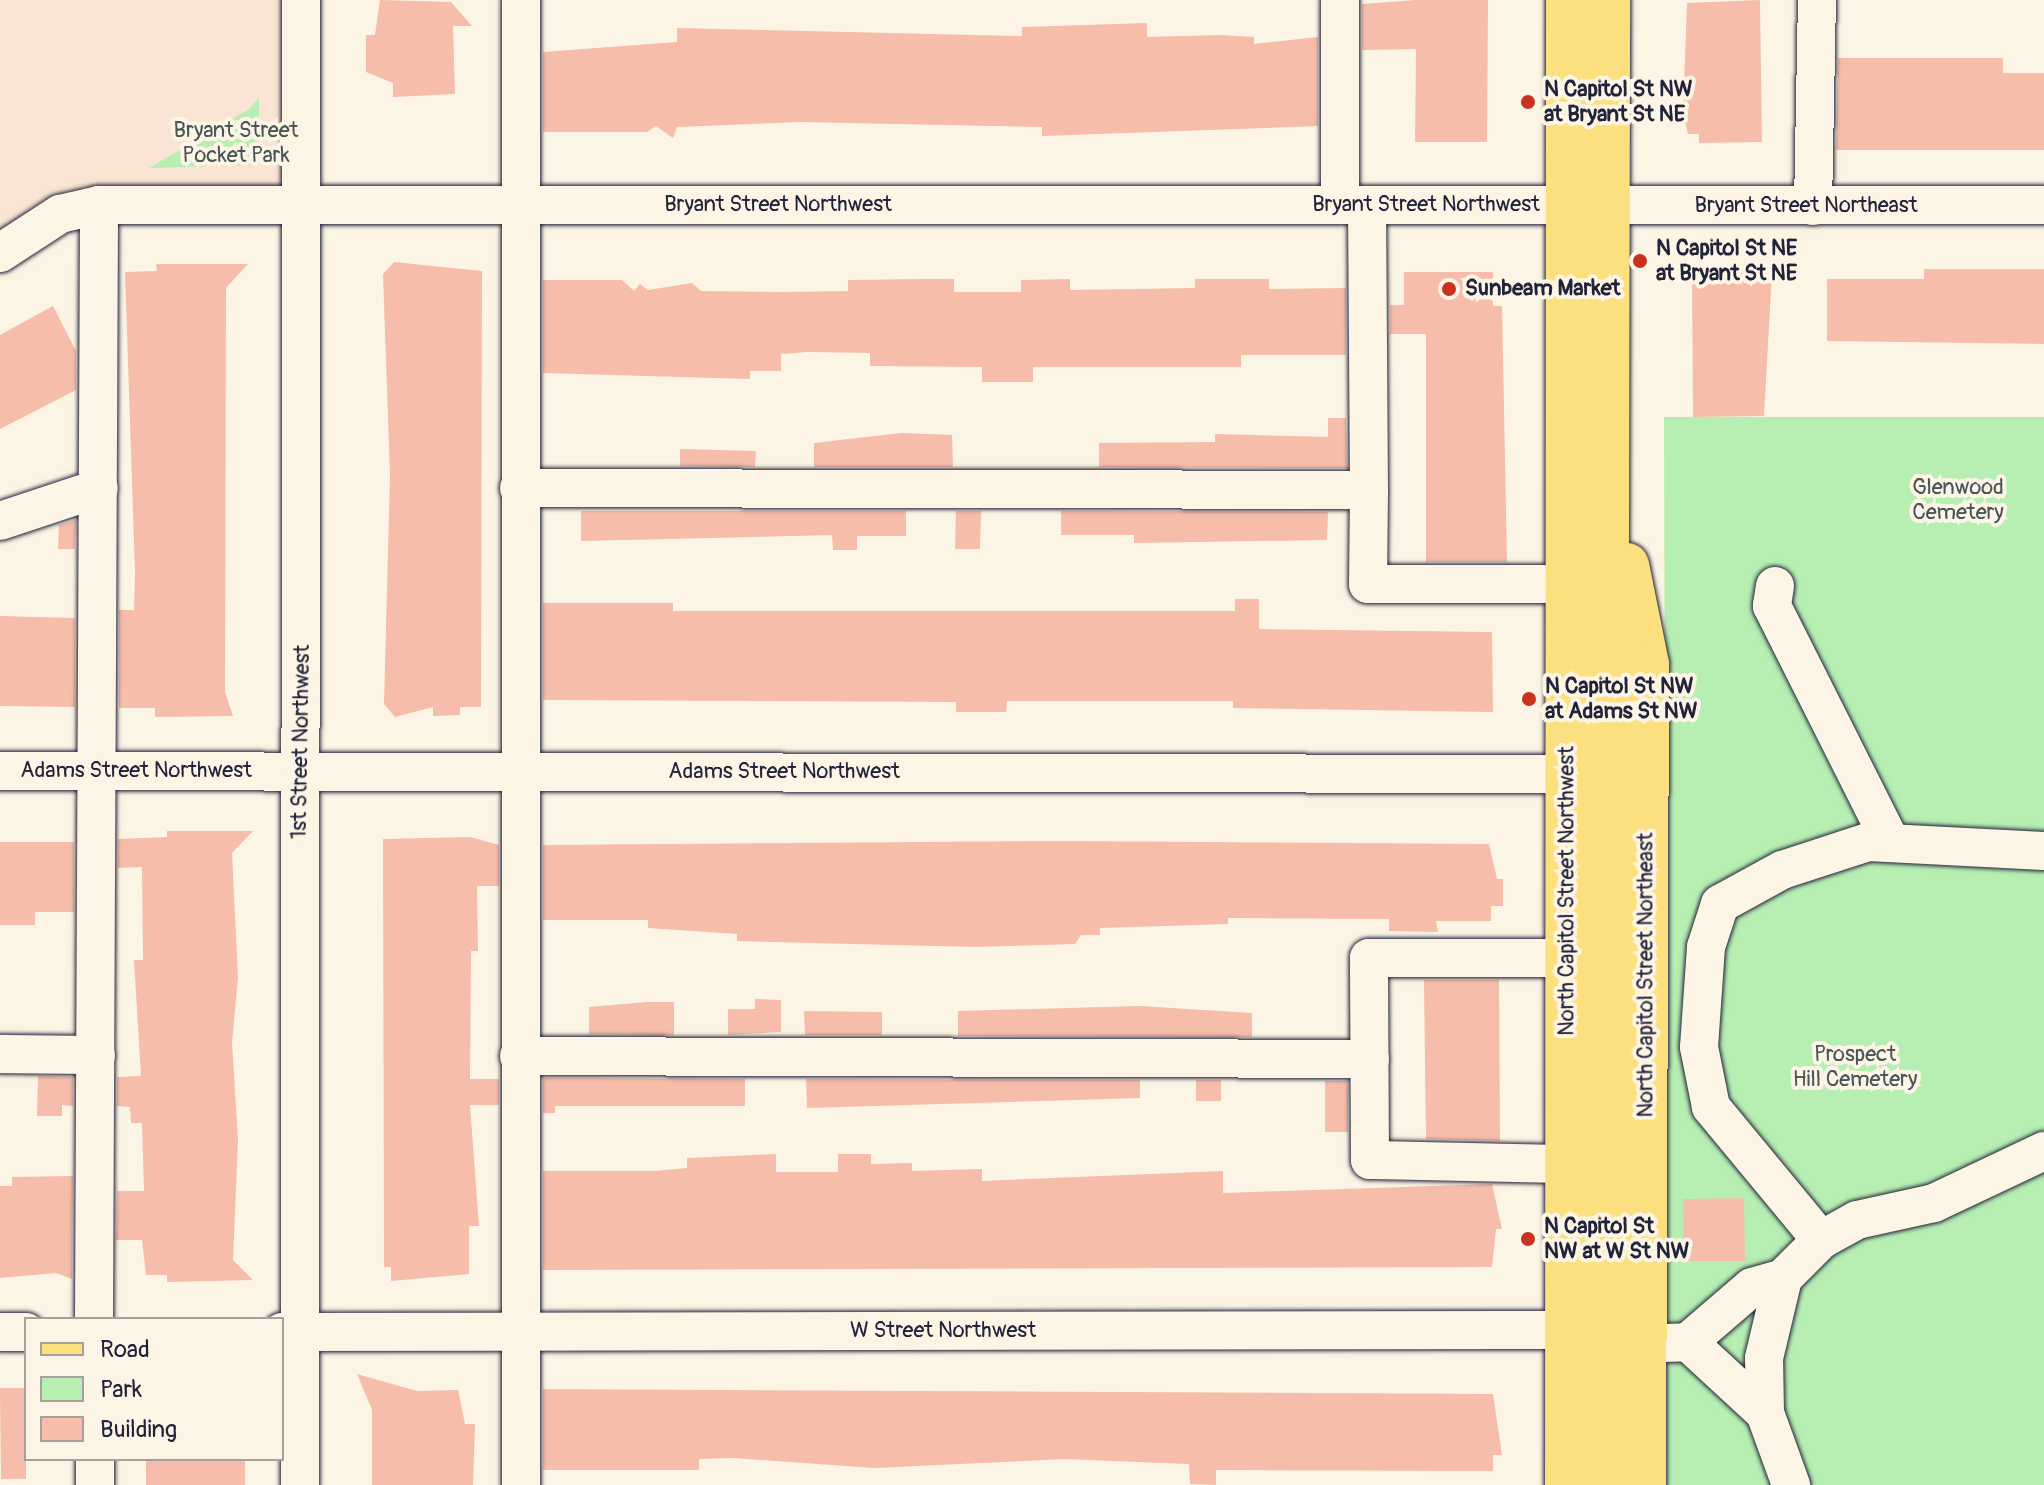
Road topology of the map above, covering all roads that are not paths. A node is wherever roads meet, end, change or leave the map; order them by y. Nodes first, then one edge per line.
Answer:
1 (301, 0) edge
2 (521, 0) edge
3 (1340, 0) edge
4 (1568, 0) edge
5 (1608, 0) edge
6 (1817, 0) edge
7 (301, 204) junction
8 (99, 205) junction
9 (521, 205) junction
10 (1354, 205) junction
11 (2044, 205) edge
12 (1588, 206) junction
13 (1813, 206) junction
14 (0, 253) edge
15 (1609, 469) junction
16 (99, 488) junction
17 (519, 488) junction
18 (1369, 490) junction
19 (0, 521) edge
20 (1567, 584) junction
21 (1775, 586) dead end
22 (0, 771) edge
23 (98, 771) junction
24 (301, 771) junction
25 (518, 772) junction
26 (1568, 774) junction
27 (1889, 839) junction
28 (2044, 851) edge
29 (1567, 958) junction
30 (0, 1054) edge
31 (96, 1055) junction
32 (519, 1056) junction
33 (1370, 1059) junction
34 (2044, 1151) edge
35 (1566, 1164) junction
36 (1821, 1240) junction
37 (1783, 1278) junction
38 (94, 1317) edge
39 (1586, 1330) junction
40 (521, 1331) junction
41 (0, 1332) edge
42 (24, 1332) edge
43 (291, 1332) edge
44 (1667, 1343) junction
45 (1765, 1413) junction
46 (95, 1461) edge
47 (1562, 1472) edge
48 (95, 1485) edge
49 (300, 1485) edge
50 (521, 1485) edge
51 (1605, 1485) edge
52 (1644, 1485) edge
53 (1791, 1485) edge

1 - 7 street, 1st Street Northwest
2 - 9 street
3 - 10 street
4 - 12 main road, North Capitol Street Northwest
5 - 12 main road, North Capitol Street Northeast
6 - 13 street
7 - 8 street, Bryant Street Northwest
7 - 9 street, Bryant Street Northwest
7 - 24 street, 1st Street Northwest
8 - 14 street, Bryant Street Northwest
8 - 16 street
9 - 10 street, Bryant Street Northwest
9 - 17 street
10 - 12 street, Bryant Street Northwest
10 - 18 street
11 - 13 street, Bryant Street Northeast
12 - 13 street, Bryant Street Northeast
12 - 15 main road, North Capitol Street Northeast
12 - 20 main road, North Capitol Street Northwest
15 - 39 main road, North Capitol Street Northeast
15 - 44 main road, North Capitol Street Northeast
16 - 19 street
16 - 23 street
17 - 18 street
17 - 25 street
18 - 20 street
20 - 26 main road, North Capitol Street Northwest
21 - 27 street
22 - 23 street, Adams Street Northwest
23 - 24 street, Adams Street Northwest
23 - 31 street
24 - 25 street, Adams Street Northwest
24 - 43 street, 1st Street Northwest
25 - 26 street, Adams Street Northwest
25 - 32 street
26 - 29 main road, North Capitol Street Northwest
27 - 28 street
27 - 36 street
29 - 33 street
29 - 35 main road, North Capitol Street Northwest
30 - 31 street
31 - 38 street
32 - 33 street
32 - 40 street
33 - 35 street
34 - 36 street
35 - 39 main road, North Capitol Street Northwest
36 - 37 street
37 - 44 street
37 - 45 street
39 - 40 street, W Street Northwest
39 - 47 main road, North Capitol Street Northwest
39 - 51 main road, North Capitol Street Northeast
40 - 43 street, W Street Northwest
40 - 50 street
41 - 42 street
43 - 49 street, 1st Street Northwest
44 - 45 street
44 - 52 main road, North Capitol Street Northeast
45 - 53 street
46 - 48 street

